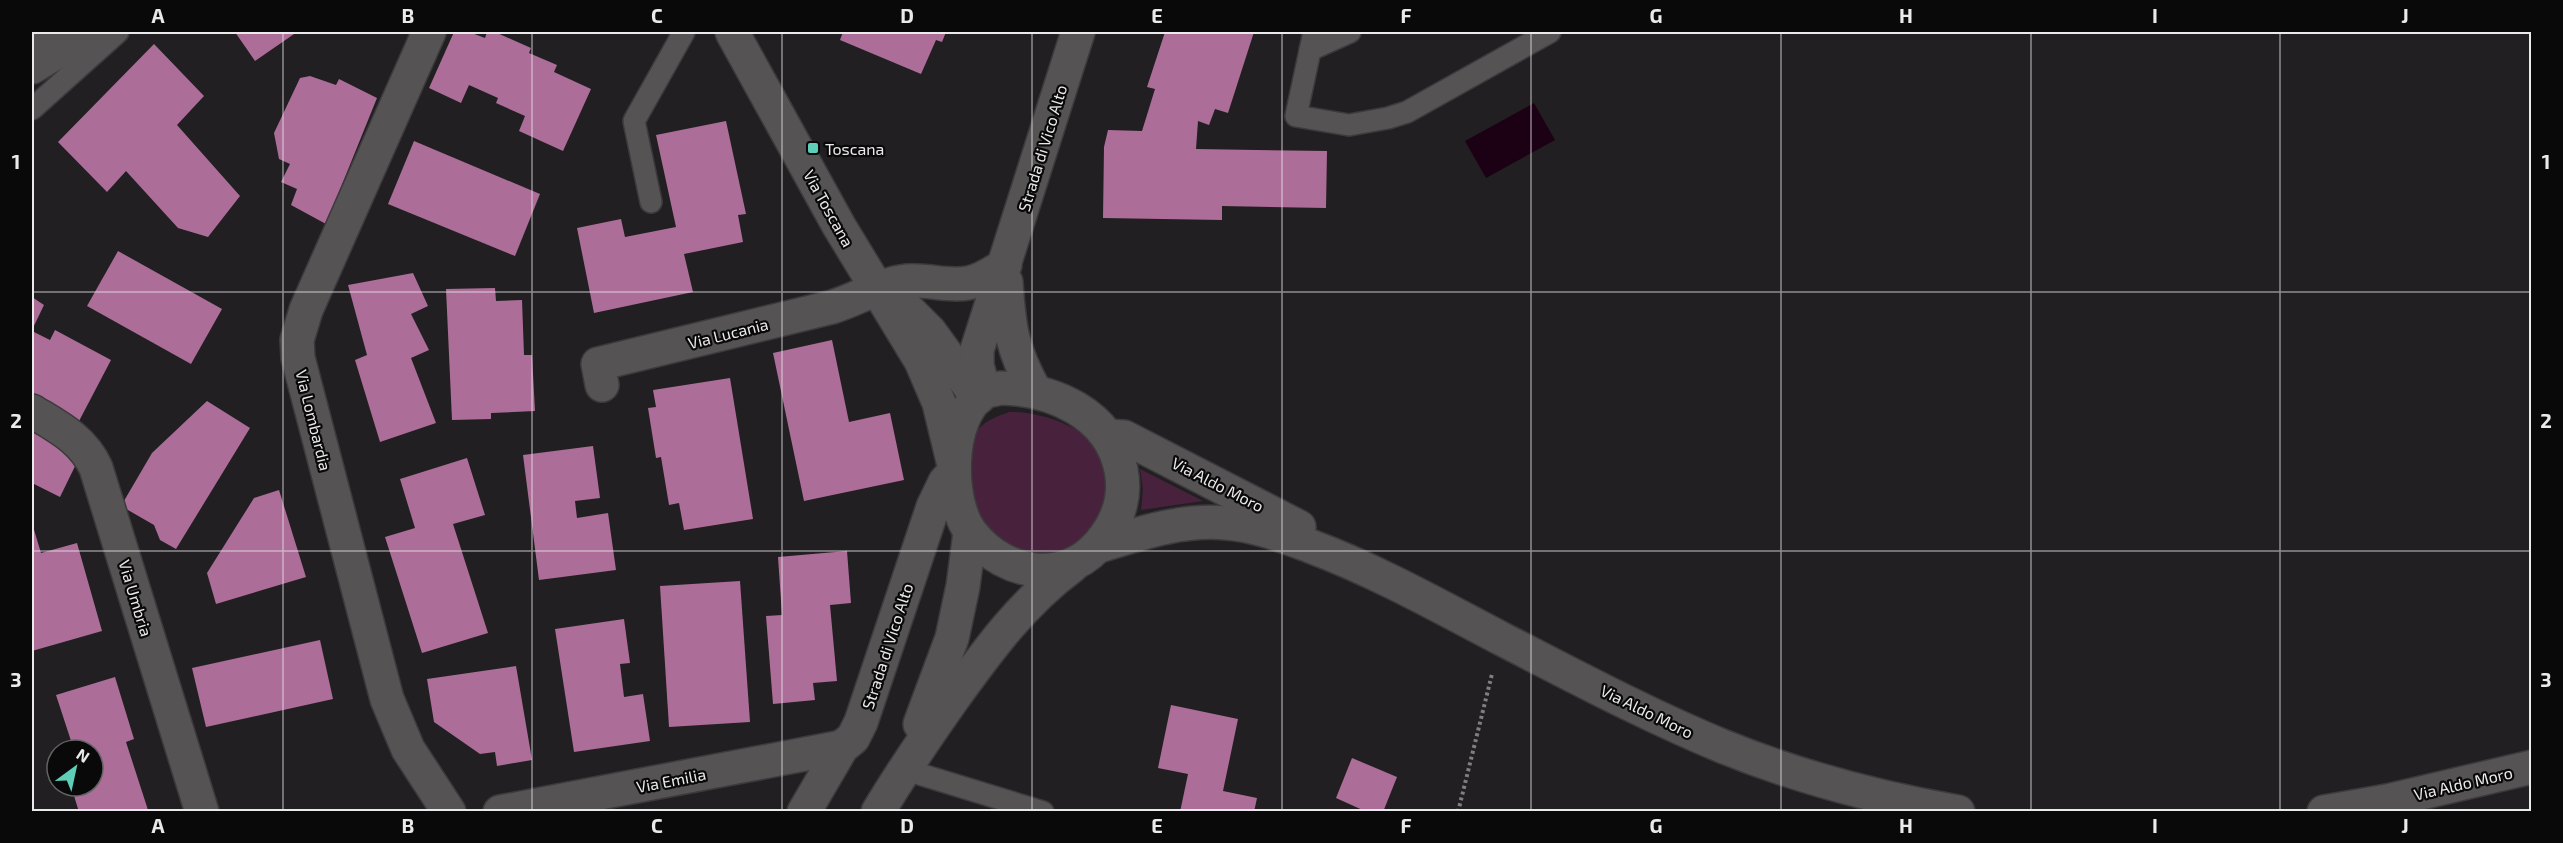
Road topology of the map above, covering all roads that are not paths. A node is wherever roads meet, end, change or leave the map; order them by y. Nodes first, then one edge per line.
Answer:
1 (33, 32) edge
2 (98, 32) edge
3 (429, 32) edge
4 (684, 32) edge
5 (732, 32) edge
6 (1078, 32) edge
7 (1350, 32) edge
8 (1550, 32) edge
9 (1312, 41) edge
10 (32, 67) edge
11 (32, 109) edge
12 (651, 202) dead end
13 (1005, 265) junction
14 (876, 288) junction
15 (602, 385) dead end
16 (1035, 391) junction
17 (981, 395) junction
18 (32, 411) edge
19 (1108, 435) junction
20 (954, 469) junction
21 (970, 532) junction
22 (1088, 554) junction
23 (1354, 562) junction
24 (843, 747) junction
25 (2532, 767) edge
26 (903, 769) junction
27 (501, 811) edge
28 (202, 812) edge
29 (448, 812) edge
30 (804, 812) edge
31 (878, 812) edge
32 (1043, 812) edge
33 (1958, 812) edge
34 (2324, 812) edge

1 - 2 street
2 - 10 street
2 - 11 lane
3 - 29 street, Via Lombardia
4 - 12 lane
5 - 14 street, Via Toscana
6 - 13 street, Strada di Vico Alto
7 - 9 lane
8 - 9 lane
13 - 14 street
13 - 16 street, Strada di Vico Alto
13 - 17 street, Strada di Vico Alto
14 - 15 street, Via Lucania
14 - 17 street, Via Toscana
14 - 20 street, Via Toscana
16 - 17 street
16 - 19 street
17 - 20 street, Strada di Vico Alto
18 - 28 street, Via Umbria
19 - 22 street
19 - 23 street, Via Aldo Moro
20 - 21 street, Strada di Vico Alto
20 - 24 street, Strada di Vico Alto
21 - 22 street, Strada di Vico Alto
21 - 26 street
22 - 23 street, Via Aldo Moro
22 - 26 street
23 - 33 street, Via Aldo Moro
24 - 27 street, Via Emilia
24 - 30 street, Strada di Vico Alto
25 - 34 street, Via Aldo Moro
26 - 31 street
26 - 32 lane

